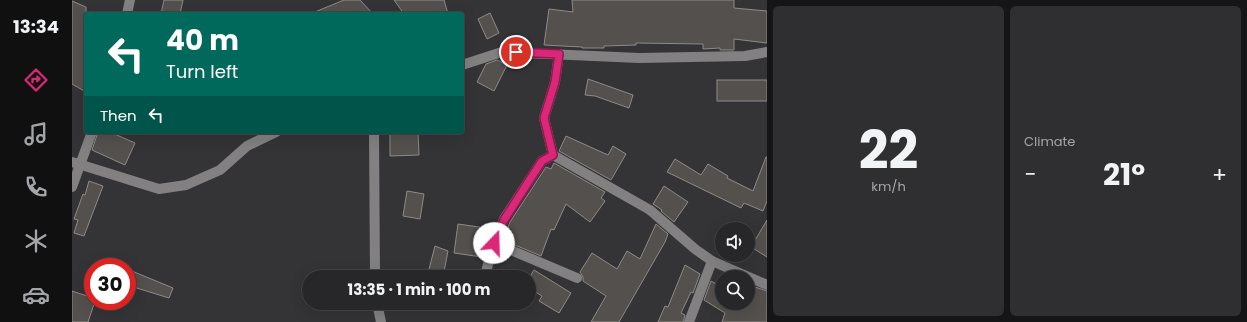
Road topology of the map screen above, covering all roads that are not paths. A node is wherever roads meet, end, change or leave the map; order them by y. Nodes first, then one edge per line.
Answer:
1 (130, 0) edge
2 (127, 12) edge
3 (767, 52) edge
4 (559, 54) junction
5 (464, 64) edge
6 (91, 134) edge
7 (272, 134) edge
8 (374, 134) edge
9 (553, 155) junction
10 (76, 163) edge
11 (72, 187) edge
12 (494, 243) junction
13 (712, 260) junction
14 (375, 270) edge
15 (487, 270) edge
16 (577, 278) dead end
17 (767, 285) edge
18 (378, 310) edge
19 (381, 322) edge
20 (689, 322) edge

1 - 2 street
3 - 4 street
4 - 5 street
4 - 9 street
6 - 10 street
7 - 10 street
8 - 14 street
9 - 12 street
9 - 13 street
10 - 11 street
12 - 15 street
12 - 16 street
13 - 17 street
13 - 20 street
18 - 19 street

